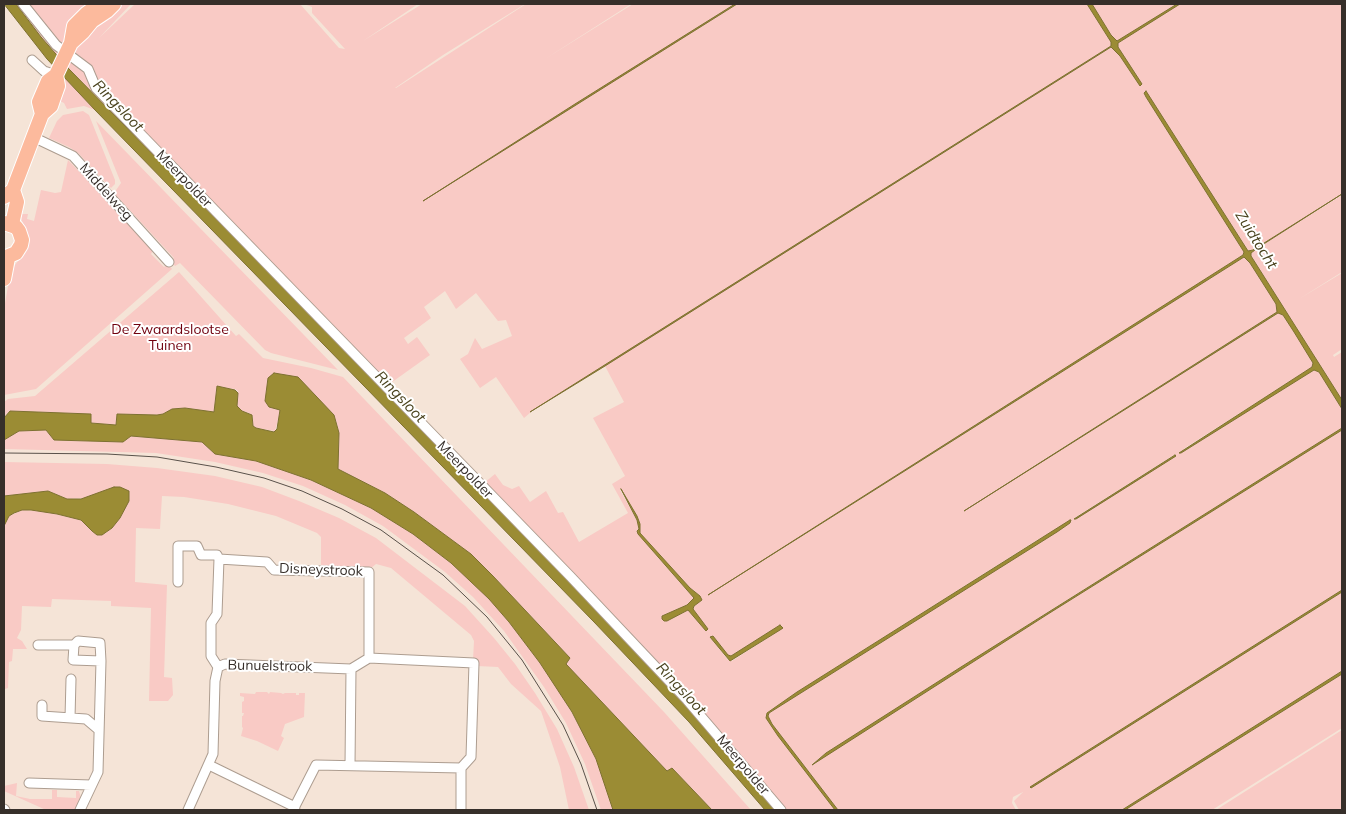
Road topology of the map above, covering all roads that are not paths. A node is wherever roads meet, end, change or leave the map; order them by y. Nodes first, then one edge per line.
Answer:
1 (23, 4) edge
2 (100, 4) edge
3 (114, 4) edge
4 (32, 60) dead end
5 (63, 61) junction
6 (33, 137) junction
7 (8, 193) edge
8 (8, 223) edge
9 (6, 258) edge
10 (169, 262) dead end
11 (4, 280) edge
12 (219, 559) junction
13 (178, 582) dead end
14 (38, 645) dead end
15 (74, 645) junction
16 (370, 658) junction
17 (101, 661) junction
18 (218, 667) junction
19 (351, 669) junction
20 (71, 679) dead end
21 (42, 705) dead end
22 (70, 718) junction
23 (99, 730) junction
24 (209, 765) junction
25 (350, 766) junction
26 (461, 768) junction
27 (29, 782) dead end
28 (91, 785) junction
29 (294, 809) edge
30 (80, 810) edge
31 (188, 810) edge
32 (461, 810) edge
33 (468, 810) edge
34 (781, 810) edge

1 - 5 street, Meerpolder
2 - 5 main road
3 - 5 main road
4 - 5 street, Meerpolder
5 - 6 main road
5 - 34 street, Meerpolder
6 - 7 main road
6 - 10 street, Middelweg
7 - 8 main road
8 - 9 main road
9 - 11 main road
12 - 13 street, Disneystrook
12 - 16 street, Disneystrook
12 - 18 street
14 - 15 street
15 - 17 street
15 - 17 street
16 - 19 street
16 - 26 street
17 - 23 street
18 - 19 street, Bunuelstrook
18 - 24 street, Bunuelstrook
19 - 25 street
20 - 22 street
21 - 22 street
22 - 23 street
23 - 28 street
24 - 29 street
24 - 31 street, Bunuelstrook
25 - 26 street
25 - 29 street
26 - 32 street
27 - 28 street
28 - 30 street
32 - 33 street

